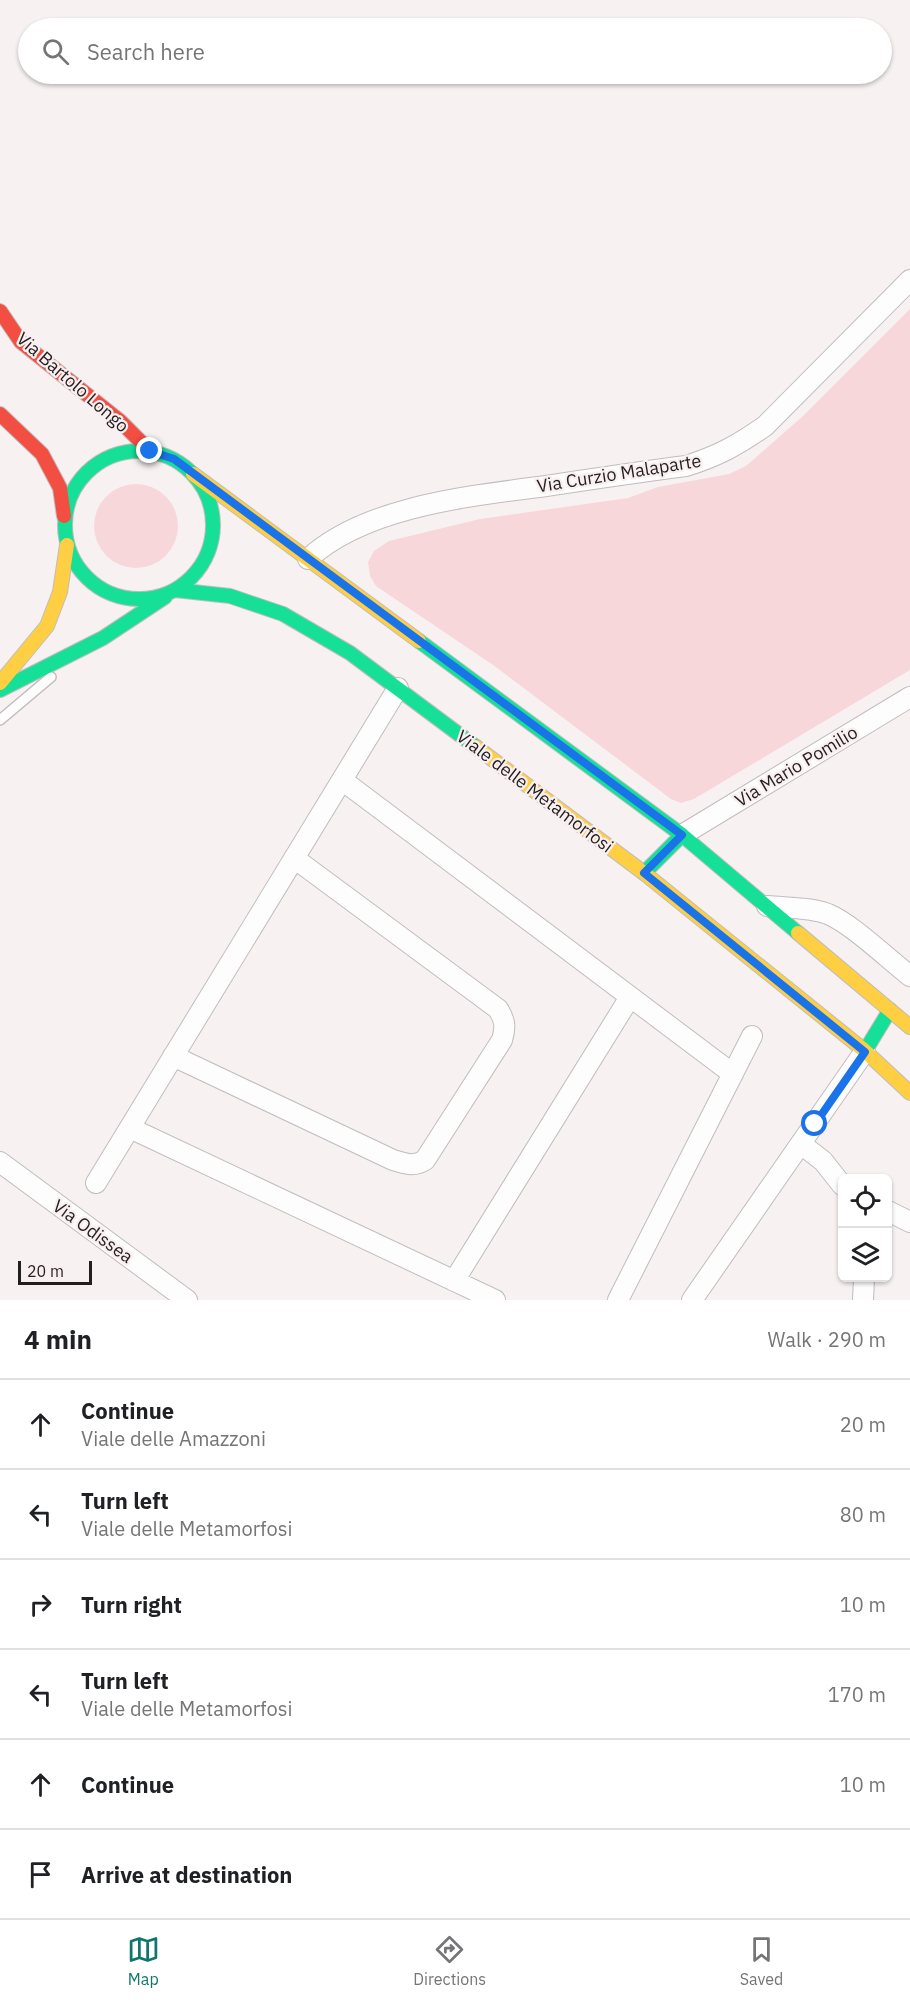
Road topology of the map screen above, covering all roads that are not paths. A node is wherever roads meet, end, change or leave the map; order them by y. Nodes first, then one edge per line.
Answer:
1 (910, 280) edge
2 (0, 311) edge
3 (0, 414) edge
4 (150, 451) junction
5 (193, 474) junction
6 (64, 517) junction
7 (67, 545) junction
8 (308, 559) junction
9 (176, 590) junction
10 (103, 638) junction
11 (29, 649) junction
12 (4, 663) dead end
13 (0, 683) edge
14 (398, 688) junction
15 (0, 690) edge
16 (910, 697) edge
17 (0, 720) edge
18 (342, 780) junction
19 (682, 835) junction
20 (294, 858) junction
21 (644, 873) junction
22 (767, 906) junction
23 (910, 976) edge
24 (630, 997) junction
25 (890, 1010) junction
26 (910, 1027) edge
27 (753, 1036) dead end
28 (865, 1052) junction
29 (173, 1056) junction
30 (733, 1074) junction
31 (910, 1093) edge
32 (130, 1128) junction
33 (801, 1144) junction
34 (0, 1162) edge
35 (838, 1179) edge
36 (96, 1183) dead end
37 (892, 1213) edge
38 (910, 1222) edge
39 (454, 1281) junction
40 (864, 1282) edge
41 (187, 1300) edge
42 (495, 1300) edge
43 (618, 1300) edge
44 (692, 1300) edge
45 (863, 1300) edge

1 - 8 street, Via Curzio Malaparte
2 - 4 street, Via Bartolo Longo
3 - 6 street
4 - 5 street
4 - 6 street
5 - 8 street
5 - 9 street
6 - 7 street
7 - 9 street
7 - 11 street
8 - 19 street
9 - 10 street
9 - 14 street, Viale delle Metamorfosi
10 - 15 street
10 - 17 lane
11 - 12 lane
11 - 13 street
14 - 18 street
14 - 21 street, Viale delle Metamorfosi
16 - 19 street, Via Mario Pomilio
18 - 20 street
18 - 24 street
19 - 21 street
19 - 22 street
20 - 29 street
20 - 29 street
21 - 28 street, Viale delle Metamorfosi
22 - 23 street
22 - 25 street
24 - 30 street
24 - 39 street
25 - 26 street
25 - 28 street
27 - 30 street
28 - 31 street, Viale delle Metamorfosi
28 - 33 street
29 - 32 street
30 - 43 street
32 - 36 street
32 - 39 street
33 - 35 street
33 - 44 street
34 - 41 street, Via Odissea
37 - 38 street
39 - 42 street
40 - 45 street

